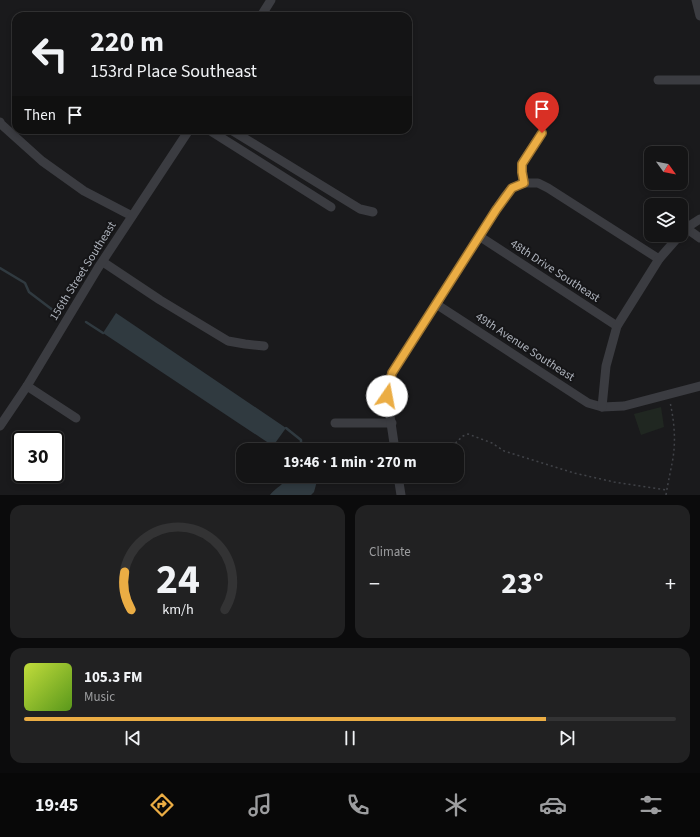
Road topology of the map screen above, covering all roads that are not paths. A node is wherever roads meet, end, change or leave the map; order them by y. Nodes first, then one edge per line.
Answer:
1 (271, 0) edge
2 (696, 0) edge
3 (264, 12) edge
4 (700, 16) edge
5 (658, 80) dead end
6 (700, 80) edge
7 (0, 122) edge
8 (542, 133) dead end
9 (12, 134) edge
10 (12, 134) edge
11 (185, 134) edge
12 (215, 134) edge
13 (238, 134) edge
14 (524, 183) junction
15 (331, 207) dead end
16 (373, 212) dead end
17 (132, 216) junction
18 (700, 219) edge
19 (688, 228) edge
20 (688, 235) edge
21 (480, 236) junction
22 (700, 238) edge
23 (674, 242) edge
24 (658, 259) junction
25 (103, 262) junction
26 (436, 304) junction
27 (617, 326) junction
28 (264, 346) dead end
29 (27, 386) junction
30 (700, 386) edge
31 (602, 407) junction
32 (76, 418) dead end
33 (335, 423) dead end
34 (392, 423) junction
35 (0, 426) edge
36 (394, 443) edge
37 (399, 483) edge
38 (401, 495) edge

1 - 3 street
2 - 4 street
5 - 6 street
7 - 10 street
8 - 14 street
9 - 17 street
11 - 17 street, 156th Street Southeast
12 - 15 street
13 - 16 street
14 - 21 street
14 - 24 street
17 - 25 street, 156th Street Southeast
18 - 19 street
20 - 22 street
21 - 26 street
21 - 27 street, 48th Drive Southeast
23 - 24 street
24 - 27 street
25 - 28 street
25 - 29 street, 156th Street Southeast
26 - 31 street, 49th Avenue Southeast
26 - 34 street
27 - 31 street
29 - 32 street
29 - 35 street, 156th Street Southeast
30 - 31 street
33 - 34 street
34 - 36 street
37 - 38 street

